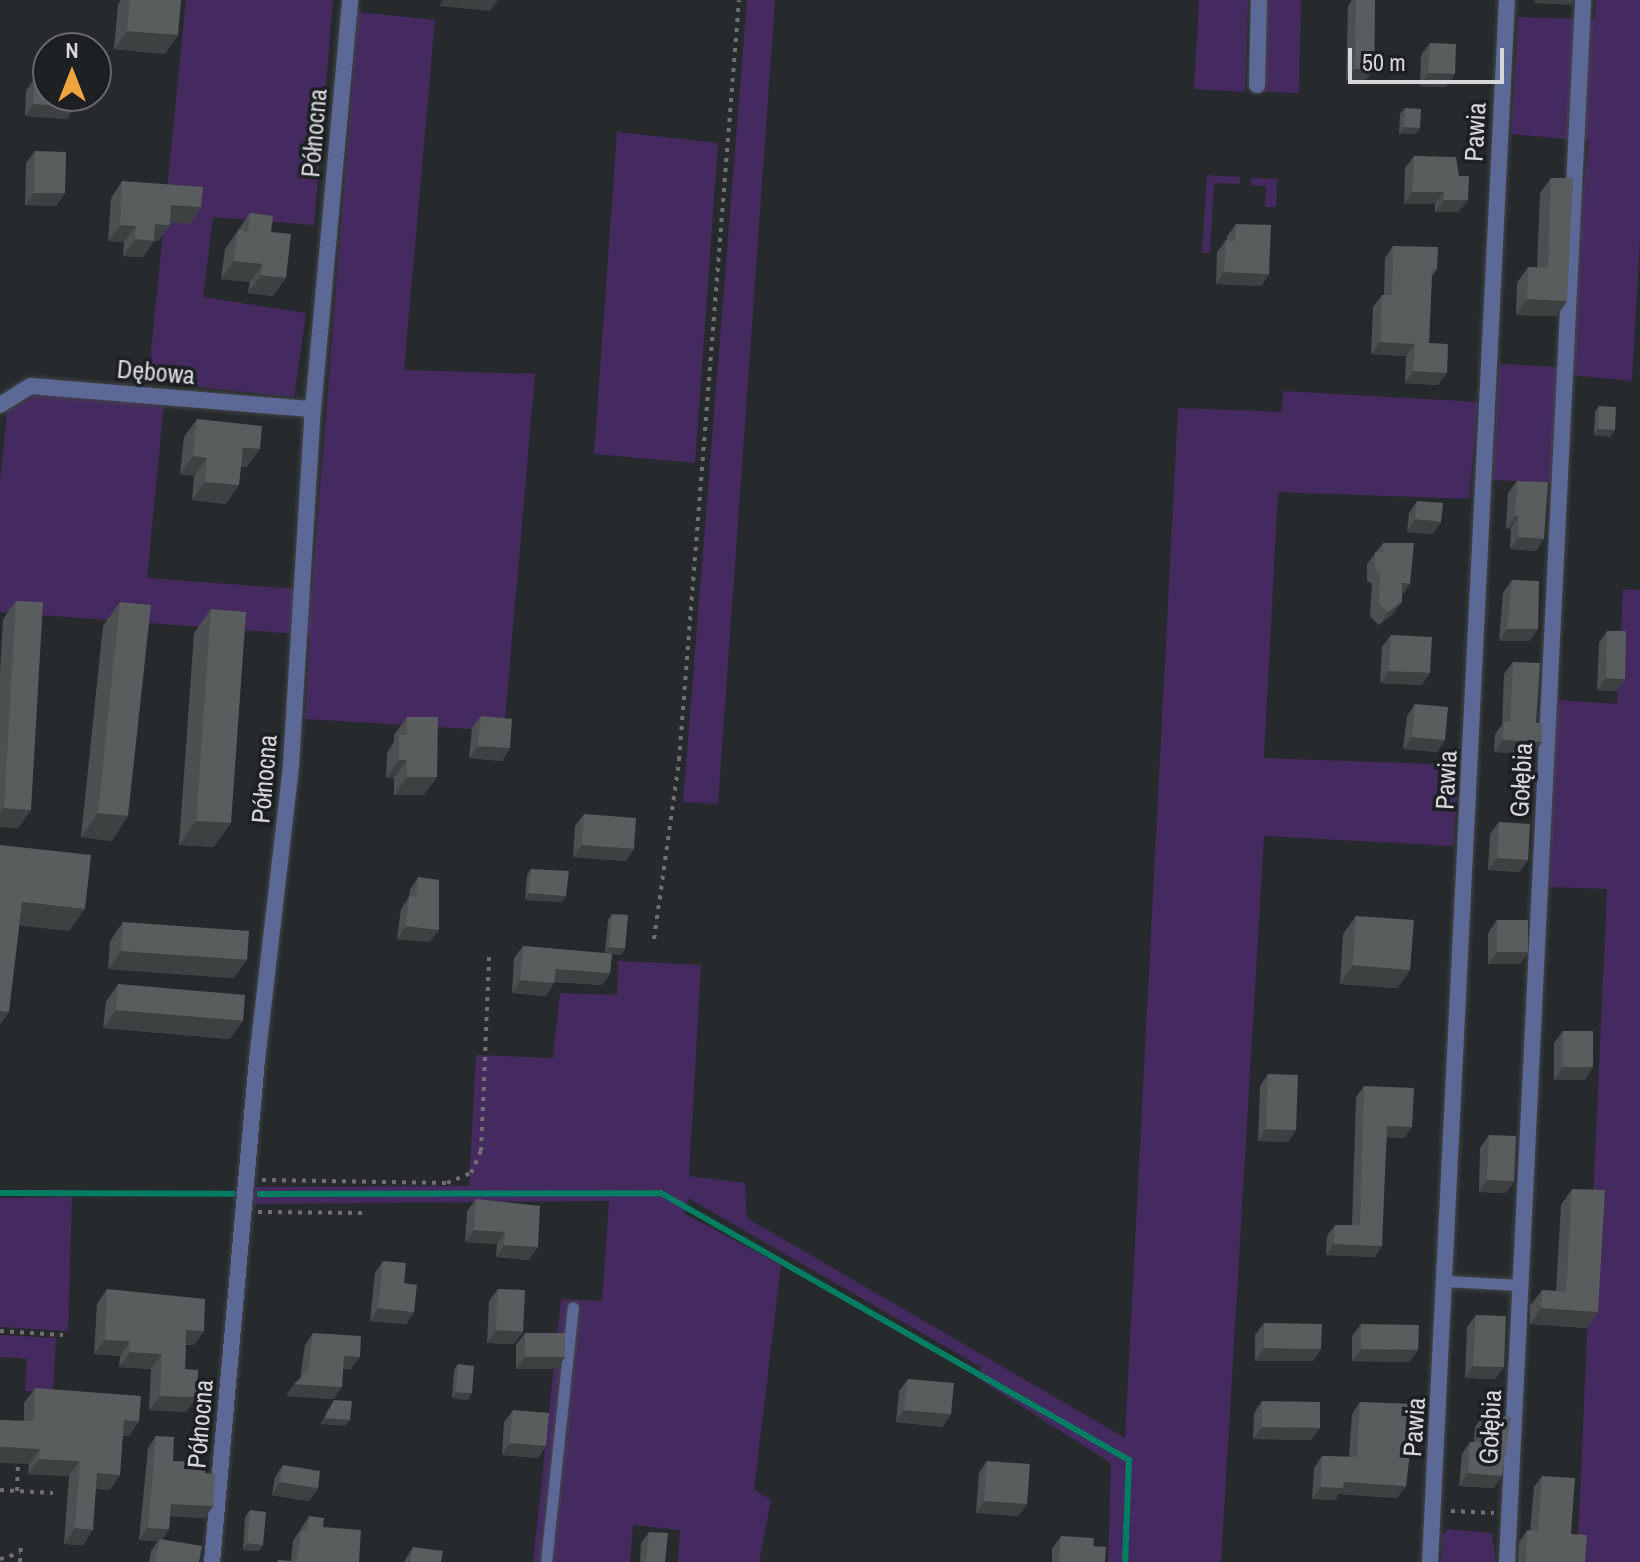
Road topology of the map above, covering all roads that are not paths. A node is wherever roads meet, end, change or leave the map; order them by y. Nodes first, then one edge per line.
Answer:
1 (350, 0) edge
2 (1259, 0) edge
3 (1507, 0) edge
4 (1583, 0) edge
5 (1257, 85) dead end
6 (0, 405) edge
7 (313, 409) junction
8 (1446, 1281) junction
9 (1520, 1285) junction
10 (573, 1307) dead end
11 (212, 1562) edge
12 (546, 1562) edge
13 (1430, 1562) edge
14 (1507, 1562) edge

1 - 7 street, Północna
2 - 5 street
3 - 8 street, Pawia
4 - 9 street, Gołębia
6 - 7 street, Dębowa
7 - 11 street, Północna
8 - 9 lane
8 - 13 street, Pawia
9 - 14 street, Gołębia
10 - 12 lane

